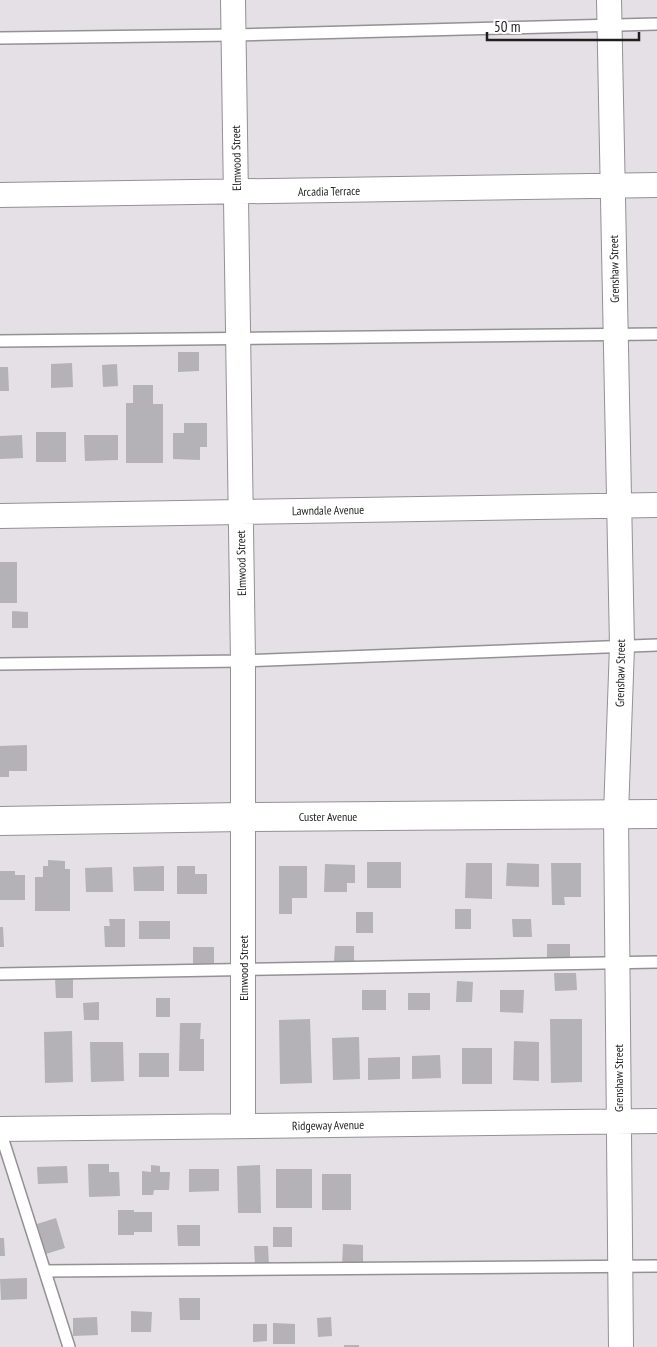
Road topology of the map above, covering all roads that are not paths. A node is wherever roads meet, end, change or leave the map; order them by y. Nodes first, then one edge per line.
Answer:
1 (233, 0) edge
2 (609, 0) edge
3 (657, 24) edge
4 (609, 25) junction
5 (234, 35) junction
6 (0, 38) edge
7 (613, 185) junction
8 (657, 185) edge
9 (236, 192) junction
10 (0, 195) edge
11 (615, 334) junction
12 (657, 334) edge
13 (238, 339) junction
14 (0, 341) edge
15 (618, 505) junction
16 (657, 505) edge
17 (240, 511) junction
18 (0, 516) edge
19 (657, 645) edge
20 (622, 646) junction
21 (243, 661) junction
22 (0, 664) edge
23 (616, 814) junction
24 (657, 814) edge
25 (242, 817) junction
26 (0, 821) edge
27 (657, 962) edge
28 (618, 963) junction
29 (243, 969) junction
30 (0, 974) edge
31 (657, 1121) edge
32 (619, 1122) junction
33 (243, 1126) junction
34 (0, 1130) edge
35 (657, 1266) edge
36 (620, 1267) junction
37 (45, 1271) junction
38 (69, 1347) edge
39 (621, 1347) edge

1 - 5 street, Elmwood Street
2 - 4 street, Grenshaw Street
3 - 4 lane
4 - 5 lane
4 - 7 street, Grenshaw Street
5 - 6 lane
5 - 9 street, Elmwood Street
7 - 8 street, Arcadia Terrace
7 - 9 street, Arcadia Terrace
7 - 11 street, Grenshaw Street
9 - 10 street, Arcadia Terrace
9 - 13 street, Elmwood Street
11 - 12 lane
11 - 13 lane
11 - 15 street, Grenshaw Street
13 - 14 lane
13 - 17 street, Elmwood Street
15 - 16 street, Lawndale Avenue
15 - 17 street, Lawndale Avenue
15 - 20 street, Grenshaw Street
17 - 18 street, Lawndale Avenue
17 - 21 street, Elmwood Street
19 - 20 lane
20 - 21 lane
20 - 23 street, Grenshaw Street
21 - 22 lane
21 - 25 street, Elmwood Street
23 - 24 street, Custer Avenue
23 - 25 street, Custer Avenue
23 - 28 street, Grenshaw Street
25 - 26 street, Custer Avenue
25 - 29 street, Elmwood Street
27 - 28 lane
28 - 29 lane
28 - 32 street, Grenshaw Street
29 - 30 lane
29 - 33 street, Elmwood Street
31 - 32 street, Ridgeway Avenue
32 - 33 street, Ridgeway Avenue
32 - 36 street, Grenshaw Street
33 - 34 street, Ridgeway Avenue
34 - 37 lane
35 - 36 lane
36 - 37 lane
36 - 39 street, Grenshaw Street
37 - 38 lane

